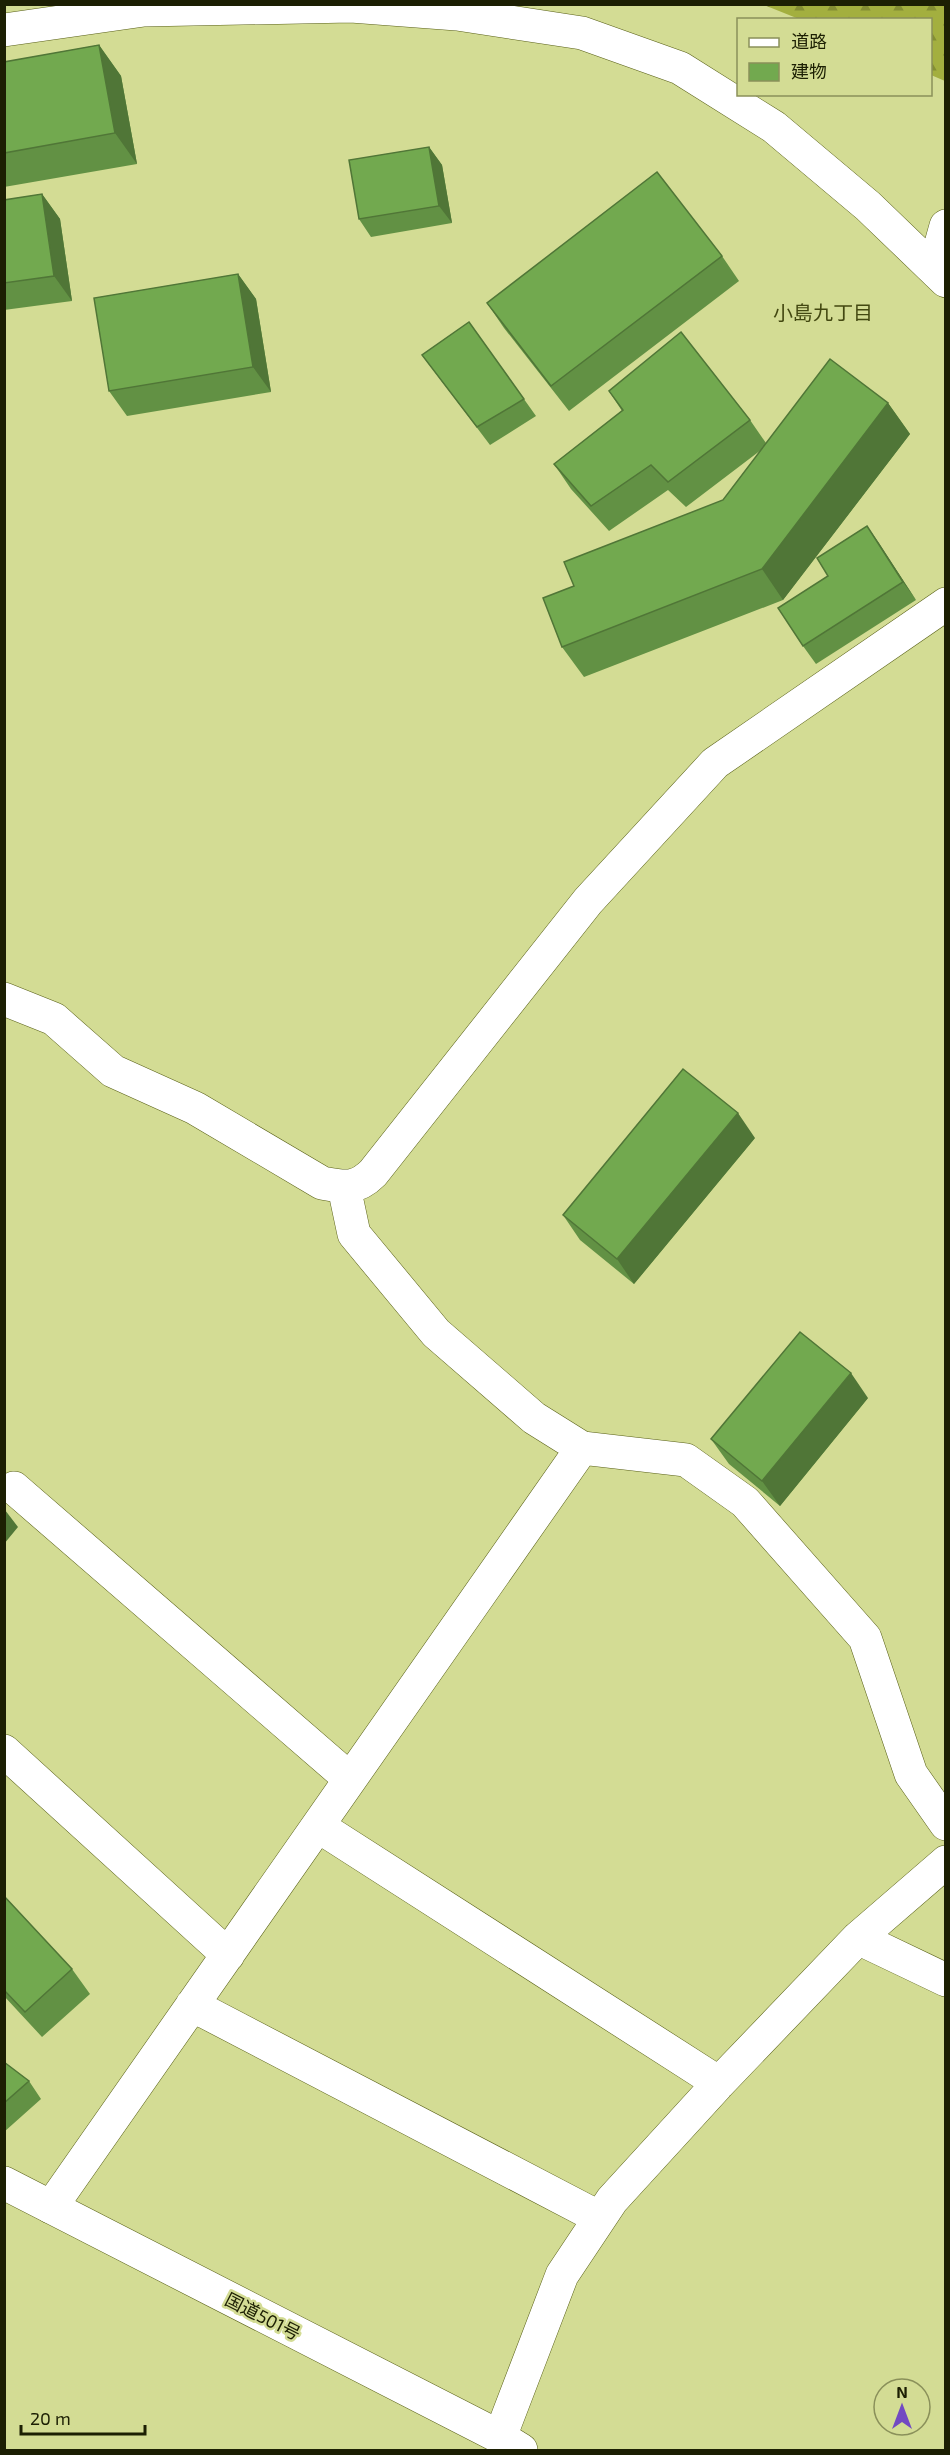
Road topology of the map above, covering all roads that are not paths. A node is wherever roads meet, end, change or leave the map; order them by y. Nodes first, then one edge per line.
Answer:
1 (4, 30) edge
2 (945, 226) edge
3 (940, 275) edge
4 (945, 604) edge
5 (4, 999) edge
6 (344, 1187) junction
7 (582, 1448) junction
8 (14, 1488) dead end
9 (4, 1751) edge
10 (350, 1779) junction
11 (945, 1824) edge
12 (318, 1826) junction
13 (945, 1862) edge
14 (858, 1938) junction
15 (228, 1955) junction
16 (945, 1980) edge
17 (192, 2005) junction
18 (719, 2083) junction
19 (4, 2183) edge
20 (51, 2207) junction
21 (600, 2218) junction
22 (510, 2444) edge

1 - 3 main road
2 - 3 main road
4 - 6 main road
5 - 6 main road
6 - 7 main road
7 - 10 main road
7 - 11 main road
8 - 10 main road
9 - 15 main road
10 - 12 main road
12 - 15 main road
12 - 18 main road
13 - 14 main road
14 - 16 main road
14 - 18 main road
15 - 17 main road
17 - 20 main road
17 - 21 main road
18 - 21 main road
19 - 20 main road, 国道501号
20 - 22 main road, 国道501号
21 - 22 main road

